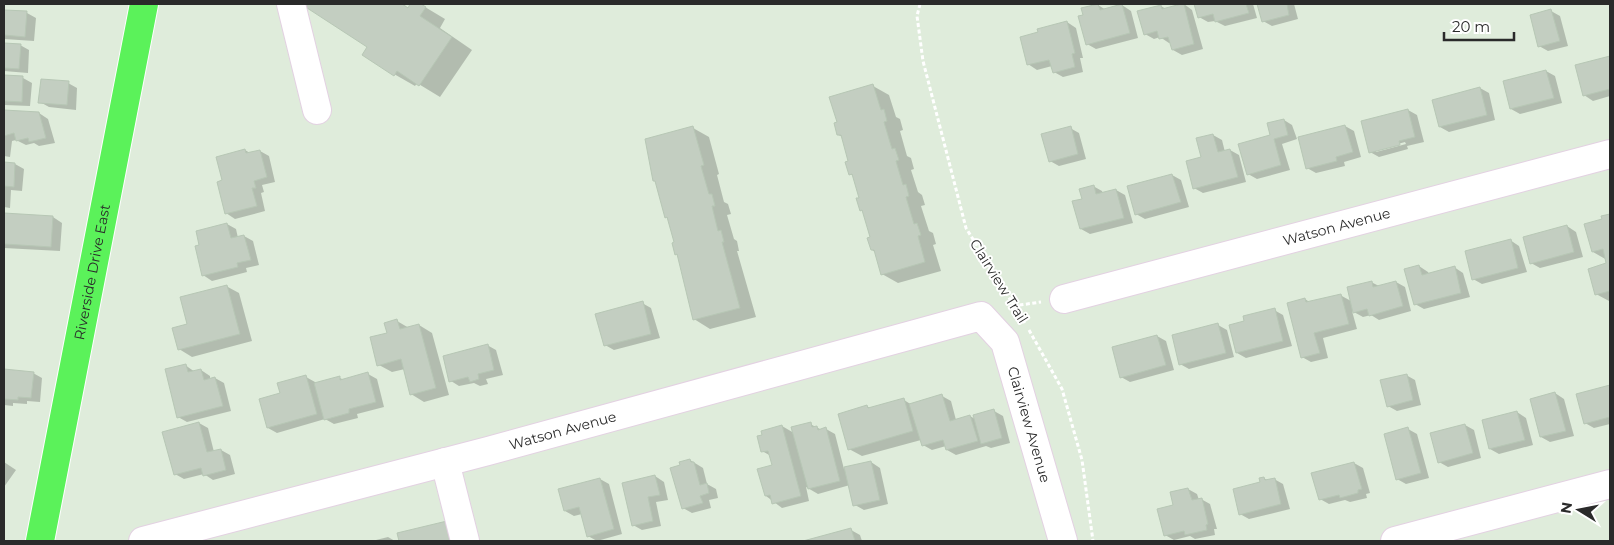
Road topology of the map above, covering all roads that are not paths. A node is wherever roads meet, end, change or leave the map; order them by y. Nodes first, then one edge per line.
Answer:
1 (144, 4) edge
2 (291, 4) edge
3 (317, 110) dead end
4 (1610, 154) edge
5 (1064, 299) road end
6 (981, 316) joint
7 (445, 462) junction
8 (1610, 484) edge
9 (40, 541) edge
10 (143, 541) edge
11 (465, 541) edge
12 (1063, 541) edge
13 (1395, 541) edge

1 - 9 main road, Riverside Drive East
2 - 3 street
4 - 5 street, Watson Avenue
6 - 7 street, Watson Avenue
6 - 12 street, Clairview Avenue
7 - 10 street, Watson Avenue
7 - 11 street
8 - 13 street

